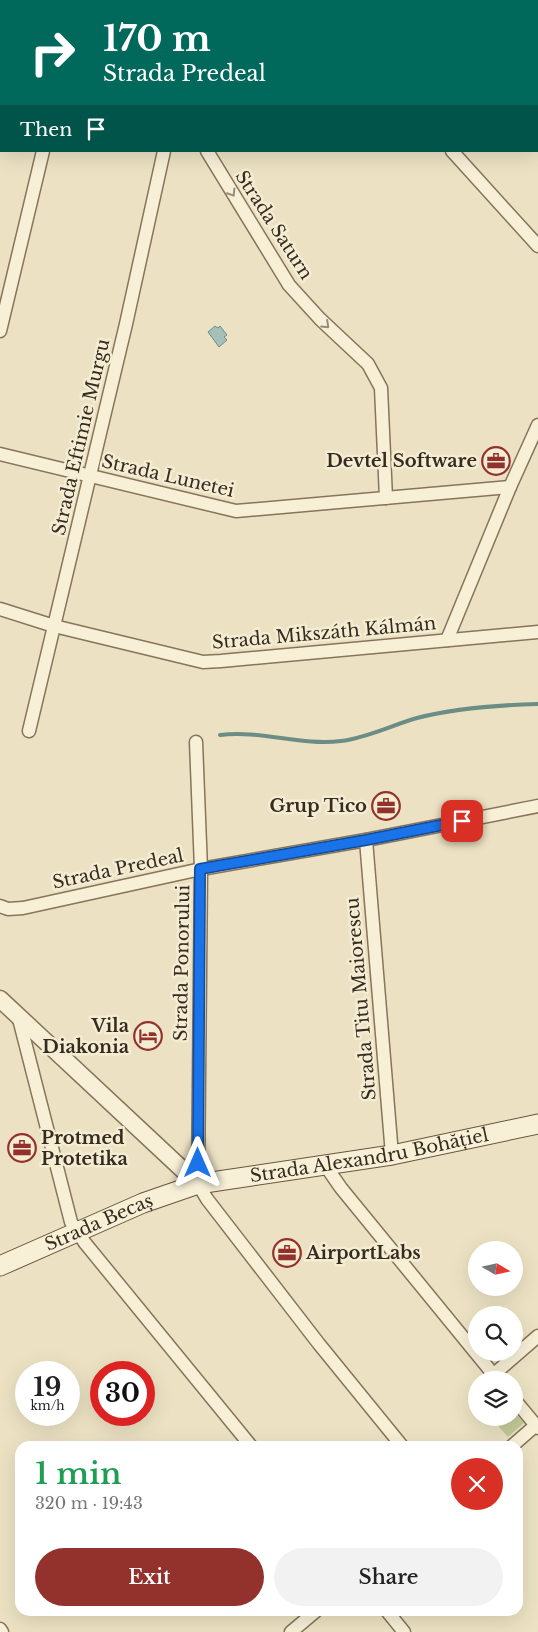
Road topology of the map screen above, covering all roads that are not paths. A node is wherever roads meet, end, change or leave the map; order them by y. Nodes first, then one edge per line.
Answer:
1 (43, 152) edge
2 (164, 152) edge
3 (208, 152) edge
4 (453, 152) edge
5 (538, 246) edge
6 (0, 331) edge
7 (538, 425) edge
8 (0, 454) edge
9 (89, 476) junction
10 (510, 486) junction
11 (386, 498) junction
12 (0, 609) edge
13 (54, 626) junction
14 (538, 632) edge
15 (447, 640) junction
16 (29, 731) dead end
17 (196, 742) dead end
18 (538, 806) edge
19 (366, 840) junction
20 (200, 869) junction
21 (0, 906) edge
22 (0, 999) edge
23 (18, 1015) junction
24 (538, 1124) edge
25 (392, 1156) junction
26 (325, 1165) junction
27 (198, 1184) junction
28 (77, 1232) junction
29 (0, 1266) edge
30 (538, 1336) edge
31 (491, 1371) edge
32 (502, 1371) edge
33 (523, 1410) edge
34 (537, 1426) edge
35 (247, 1441) edge
36 (398, 1441) edge
37 (518, 1441) edge
38 (310, 1616) edge
39 (391, 1616) edge
40 (291, 1632) edge
41 (404, 1632) edge

1 - 6 street
2 - 9 street, Strada Eftimie Murgu
3 -> 11 street, Strada Saturn
4 - 5 street
7 - 10 street
8 - 9 street, Strada Lunetei
9 - 11 street, Strada Lunetei
9 - 13 street, Strada Eftimie Murgu
10 - 11 street, Strada Lunetei
10 - 15 street
12 - 13 street, Strada Mikszáth Kálmán
13 - 15 street, Strada Mikszáth Kálmán
13 - 16 street, Strada Eftimie Murgu
14 - 15 street, Strada Mikszáth Kálmán
17 - 20 street, Strada Ponorului
18 - 19 street, Strada Predeal
19 - 20 street, Strada Predeal
19 - 25 street, Strada Titu Maiorescu
20 - 21 street, Strada Predeal
20 - 27 street, Strada Ponorului
22 - 23 street
23 - 27 street
23 - 28 street
24 - 25 main road, Strada Alexandru Bohățiel
25 - 26 main road, Strada Alexandru Bohățiel
26 - 27 main road, Strada Alexandru Bohățiel
26 - 31 street
27 - 28 main road, Strada Becaș
27 - 36 street
28 - 29 main road, Strada Becaș
28 - 35 street
30 - 32 street
33 - 34 street
34 - 37 street
38 - 40 street
39 - 41 street

